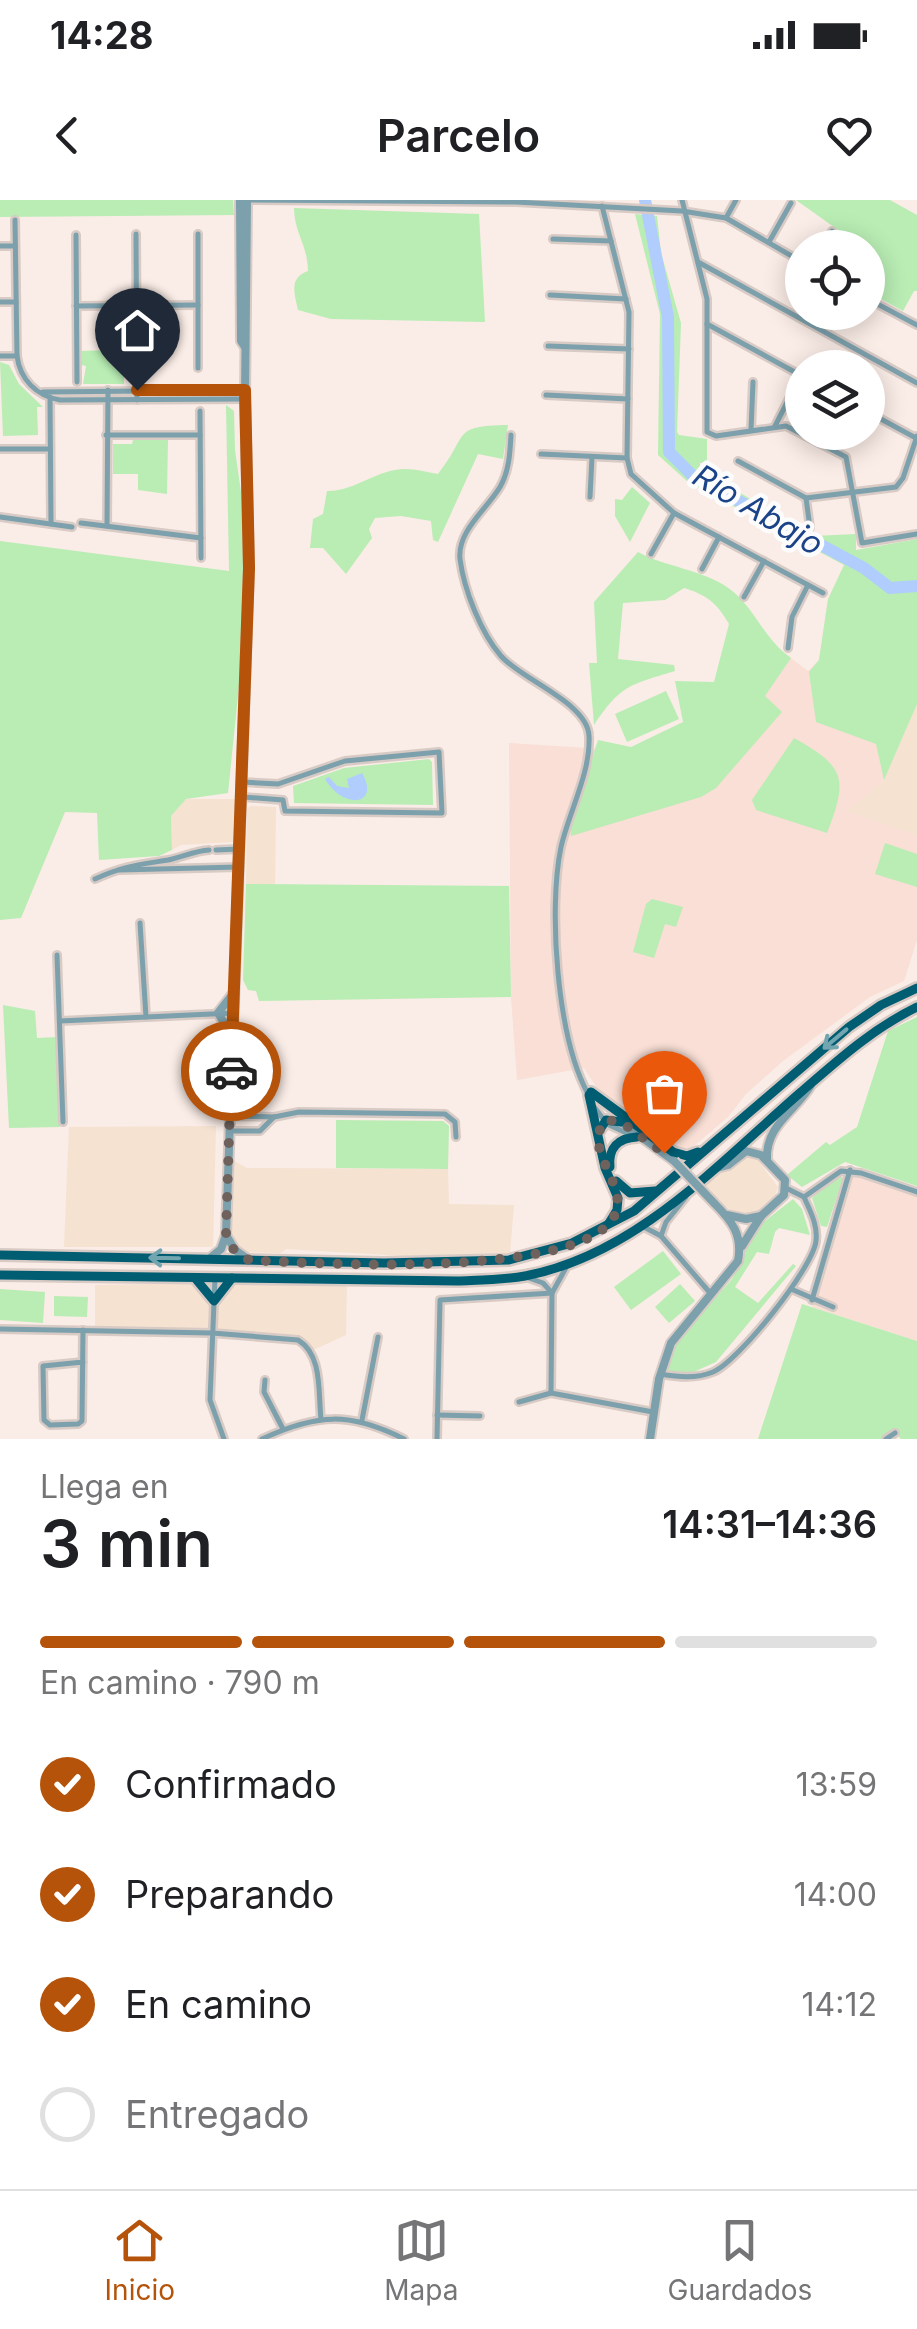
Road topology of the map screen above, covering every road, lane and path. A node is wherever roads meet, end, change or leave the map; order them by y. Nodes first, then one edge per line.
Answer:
1 (318, 200) edge
2 (682, 200) edge
3 (736, 200) edge
4 (244, 201) edge
5 (576, 202) edge
6 (790, 203) dead end
7 (602, 206) junction
8 (682, 210) junction
9 (726, 218) junction
10 (15, 220) dead end
11 (136, 234) dead end
12 (198, 234) dead end
13 (76, 235) dead end
14 (553, 239) dead end
15 (611, 241) junction
16 (769, 242) junction
17 (0, 246) edge
18 (16, 246) junction
19 (785, 252) edge
20 (698, 262) junction
21 (550, 295) dead end
22 (626, 299) junction
23 (0, 302) edge
24 (16, 302) junction
25 (198, 305) junction
26 (76, 306) junction
27 (137, 306) junction
28 (885, 308) edge
29 (707, 324) junction
30 (917, 325) edge
31 (548, 346) dead end
32 (629, 349) junction
33 (0, 356) edge
34 (16, 356) junction
35 (785, 367) edge
36 (198, 368) dead end
37 (77, 382) dead end
38 (753, 382) dead end
39 (917, 383) edge
40 (108, 390) junction
41 (137, 390) junction
42 (48, 394) junction
43 (245, 394) junction
44 (546, 395) dead end
45 (628, 399) junction
46 (108, 400) junction
47 (137, 400) junction
48 (785, 407) edge
49 (200, 411) dead end
50 (885, 421) edge
51 (775, 426) junction
52 (752, 430) junction
53 (200, 434) junction
54 (106, 435) junction
55 (511, 436) dead end
56 (917, 437) edge
57 (0, 448) edge
58 (50, 449) junction
59 (541, 454) dead end
60 (592, 456) junction
61 (627, 458) junction
62 (738, 461) dead end
63 (854, 491) junction
64 (590, 497) dead end
65 (806, 498) junction
66 (674, 513) junction
67 (0, 517) edge
68 (81, 523) dead end
69 (50, 524) junction
70 (107, 526) junction
71 (72, 527) dead end
72 (810, 528) dead end
73 (917, 534) edge
74 (719, 537) junction
75 (201, 538) junction
76 (652, 554) dead end
77 (202, 558) dead end
78 (764, 561) junction
79 (702, 569) dead end
80 (808, 585) junction
81 (824, 594) dead end
82 (744, 597) dead end
83 (788, 648) dead end
84 (242, 782) junction
85 (278, 784) junction
86 (241, 796) junction
87 (278, 799) junction
88 (239, 849) junction
89 (193, 851) junction
90 (239, 867) junction
91 (193, 868) junction
92 (119, 870) junction
93 (95, 879) dead end
94 (140, 923) dead end
95 (57, 955) dead end
96 (917, 988) edge
97 (234, 990) junction
98 (917, 1007) edge
99 (218, 1013) junction
100 (233, 1013) junction
101 (146, 1017) junction
102 (60, 1022) junction
103 (232, 1038) junction
104 (813, 1081) junction
105 (590, 1094) junction
106 (230, 1116) junction
107 (274, 1118) junction
108 (64, 1122) dead end
109 (604, 1122) junction
110 (621, 1122) junction
111 (229, 1131) junction
112 (598, 1135) junction
113 (456, 1137) dead end
114 (636, 1137) junction
115 (717, 1139) junction
116 (648, 1143) junction
117 (767, 1160) junction
118 (712, 1170) junction
119 (850, 1170) junction
120 (786, 1188) junction
121 (690, 1189) junction
122 (658, 1191) junction
123 (917, 1192) edge
124 (804, 1197) junction
125 (726, 1216) junction
126 (760, 1216) junction
127 (642, 1226) junction
128 (604, 1229) junction
129 (226, 1235) junction
130 (661, 1236) junction
131 (740, 1250) junction
132 (0, 1255) edge
133 (813, 1255) junction
134 (210, 1259) junction
135 (823, 1259) junction
136 (249, 1260) junction
137 (569, 1263) junction
138 (0, 1275) edge
139 (524, 1276) junction
140 (195, 1278) junction
141 (215, 1278) junction
142 (232, 1278) junction
143 (791, 1289) junction
144 (552, 1293) junction
145 (711, 1294) junction
146 (812, 1300) junction
147 (214, 1301) junction
148 (833, 1307) dead end
149 (0, 1329) edge
150 (83, 1330) junction
151 (212, 1333) junction
152 (378, 1337) dead end
153 (84, 1362) junction
154 (660, 1374) junction
155 (265, 1380) dead end
156 (551, 1393) junction
157 (519, 1402) dead end
158 (654, 1412) junction
159 (438, 1415) junction
160 (480, 1416) dead end
161 (321, 1419) junction
162 (362, 1420) junction
163 (283, 1429) junction
164 (894, 1433) dead end
165 (224, 1439) edge
166 (262, 1439) edge
167 (404, 1439) edge
168 (437, 1439) edge
169 (650, 1439) edge
170 (886, 1439) edge

1 - 4 street
1 - 5 street
2 - 8 street
3 - 9 street
4 - 43 street
5 - 7 street
6 - 16 street
7 - 8 street
7 - 15 street
8 - 9 street
8 - 20 street
9 - 16 street
10 - 18 street
11 - 27 street
12 - 25 street
13 - 26 street
14 - 15 street
15 - 22 street
16 - 19 street
17 - 18 street
18 - 24 street
20 - 29 street
20 - 39 street
21 - 22 street
22 - 32 street
23 - 24 street
24 - 34 street
25 - 27 street
25 - 36 street
26 - 27 street
26 - 37 street
27 - 41 street
28 - 30 street
29 - 35 street
29 - 52 street
31 - 32 street
32 - 45 street
33 - 34 street
34 - 42 street
38 - 52 street
40 - 41 street
40 - 42 street
40 - 46 street
41 - 43 street
41 - 47 street
42 - 46 street
42 - 58 street
43 - 47 street
43 - 84 street
44 - 45 street
45 - 61 street
46 - 47 street
46 - 54 street
48 - 51 street
49 - 53 street
50 - 56 street
51 - 52 street
51 - 63 street
53 - 54 street
53 - 75 street
54 - 70 street
55 - 105 street
56 - 63 street
57 - 58 street
58 - 69 street
59 - 60 street
60 - 61 street
60 - 64 street
61 - 66 street
62 - 65 street
63 - 65 street
63 - 73 street
65 - 72 street
66 - 74 street
66 - 76 street
67 - 69 street
68 - 70 street
69 - 71 street
70 - 75 street
74 - 78 street
74 - 79 street
75 - 77 street
78 - 80 street
78 - 82 street
80 - 81 street
80 - 83 street
84 - 85 street
84 - 86 street
85 - 87 street
85 - 87 street
86 - 87 street
86 - 88 street
88 - 89 street
88 - 90 street
89 - 91 street
89 - 92 street
90 - 91 street
90 - 97 street
91 - 92 street
92 - 93 street
94 - 101 street
95 - 102 street
96 -> 115 main road
97 - 99 street
97 - 100 street
98 - 104 main road
99 - 100 street
99 - 101 street
99 - 103 street
100 - 103 street
101 - 102 street
102 - 108 street
103 - 106 street
104 - 117 street
104 - 118 main road
105 - 109 street
105 - 110 street
105 - 112 main road
105 - 115 main road
106 - 107 street
106 - 111 street
107 - 111 street
107 - 113 street
109 - 110 main road
109 - 112 main road
109 - 114 street
110 - 116 street
111 - 129 street
112 - 128 main road
114 - 116 street
114 - 122 main road
115 - 122 main road
116 - 125 street, bridge
117 - 118 street
117 - 120 street
118 - 121 main road
119 - 123 street
119 - 124 street
119 - 135 street
120 - 124 street
120 - 126 street
121 - 127 main road
121 - 130 street
122 - 128 main road
124 - 133 street
125 - 126 street
125 - 131 street
126 - 131 street
127 - 130 street
127 - 137 main road
128 - 136 main road
129 - 134 street
129 - 136 street
130 - 145 street
131 - 145 street
134 -> 132 main road
133 - 135 street
133 - 143 street
134 - 136 main road
135 - 146 street
137 - 139 main road
137 - 144 street
138 - 140 main road
139 - 142 main road
139 - 144 street
140 - 141 main road
140 - 147 main road
141 - 142 main road
141 - 147 street
142 - 147 main road
143 - 146 street
143 - 154 street
144 - 156 street
144 - 159 street
145 - 154 street
146 - 148 street
147 - 151 street
149 - 150 street
150 - 151 street
150 - 153 street
151 - 161 street
151 - 165 street
152 - 162 street
153 - 153 street
154 - 158 street
155 - 163 street
156 - 157 street
156 - 158 street
158 - 169 street
159 - 160 street
159 - 168 street
161 - 162 street
161 - 163 street
162 - 167 street
163 - 166 street
164 - 170 street

